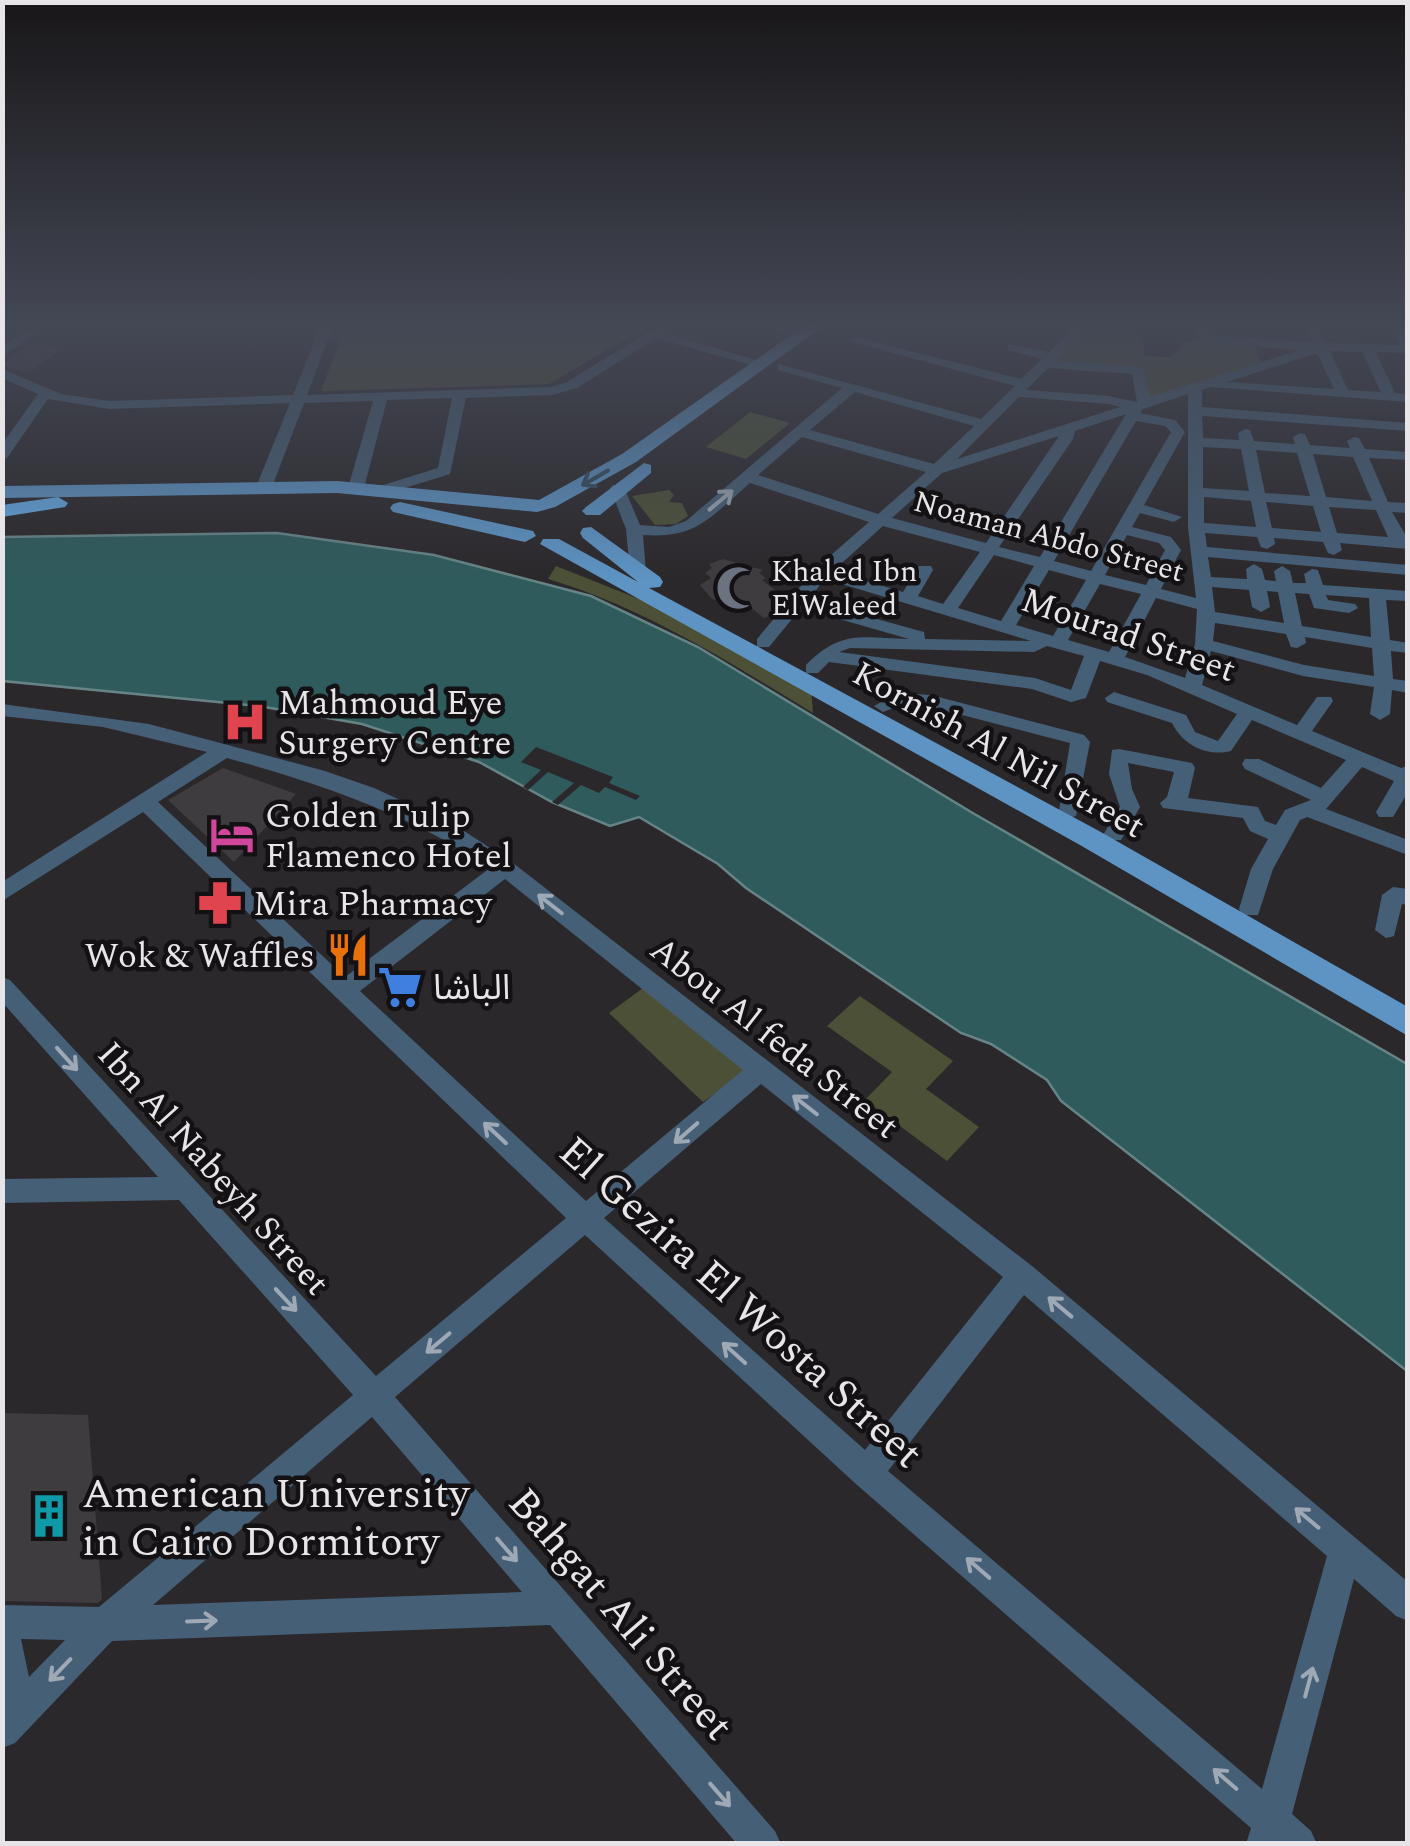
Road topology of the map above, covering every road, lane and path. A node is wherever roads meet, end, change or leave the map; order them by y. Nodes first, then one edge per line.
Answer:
1 (34, 409) edge
2 (293, 409) edge
3 (379, 409) edge
4 (457, 409) edge
5 (704, 409) edge
6 (718, 409) edge
7 (826, 409) edge
8 (931, 409) edge
9 (999, 409) edge
10 (1138, 409) junction
11 (1289, 409) edge
12 (1341, 409) edge
13 (1195, 412) joint
14 (1241, 415) junction
15 (1292, 419) junction
16 (1345, 422) junction
17 (984, 424) junction
18 (1399, 426) edge
19 (1068, 429) junction
20 (800, 432) junction
21 (1195, 442) junction
22 (1247, 445) junction
23 (1304, 449) junction
24 (1359, 452) junction
25 (2, 454) edge
26 (1407, 456) edge
27 (937, 470) junction
28 (748, 477) junction
29 (264, 487) junction
30 (2, 488) edge
31 (356, 488) junction
32 (618, 488) junction
33 (385, 489) junction
34 (1195, 492) junction
35 (465, 497) junction
36 (1258, 497) junction
37 (1322, 502) junction
38 (58, 504) joint
39 (542, 505) junction
40 (1134, 506) junction
41 (1382, 506) junction
42 (2, 508) edge
43 (1408, 508) edge
44 (445, 517) junction
45 (1174, 517) dead end
46 (879, 520) junction
47 (592, 522) junction
48 (1196, 528) junction
49 (634, 529) junction
50 (1122, 529) junction
51 (1265, 533) junction
52 (1333, 538) junction
53 (538, 540) junction
54 (1403, 543) edge
55 (988, 548) junction
56 (1199, 551) junction
57 (1267, 557) junction
58 (1309, 561) junction
59 (1045, 563) junction
60 (1344, 564) junction
61 (924, 570) dead end
62 (1408, 570) edge
63 (638, 572) junction
64 (822, 573) junction
65 (1095, 576) junction
66 (1202, 580) junction
67 (1257, 584) junction
68 (1284, 585) junction
69 (1315, 588) junction
70 (1150, 592) junction
71 (1369, 592) junction
72 (1408, 596) edge
73 (908, 598) junction
74 (797, 602) junction
75 (1262, 607) dead end
76 (944, 608) junction
77 (1350, 608) dead end
78 (1206, 611) junction
79 (1007, 626) junction
80 (1296, 637) junction
81 (919, 640) junction
82 (1060, 641) junction
83 (763, 643) junction
84 (1382, 643) junction
85 (1204, 644) junction
86 (1408, 648) edge
87 (1094, 653) junction
88 (1115, 659) junction
89 (819, 663) junction
90 (890, 667) junction
91 (1384, 683) junction
92 (1192, 686) junction
93 (1408, 687) edge
94 (1114, 698) dead end
95 (1324, 701) dead end
96 (877, 703) junction
97 (2, 710) edge
98 (1250, 711) junction
99 (1380, 714) dead end
100 (1300, 734) junction
101 (226, 749) junction
102 (1358, 758) junction
103 (1252, 764) dead end
104 (1407, 777) edge
105 (145, 802) junction
106 (1316, 803) junction
107 (1069, 811) junction
108 (1386, 812) dead end
109 (1114, 835) junction
110 (1280, 835) junction
111 (1408, 848) edge
112 (505, 868) junction
113 (2, 893) edge
114 (1408, 897) edge
115 (1250, 909) junction
116 (1386, 930) dead end
117 (2, 986) edge
118 (343, 991) junction
119 (1408, 1000) edge
120 (1408, 1022) edge
121 (760, 1070) junction
122 (183, 1188) junction
123 (2, 1191) edge
124 (586, 1219) junction
125 (1022, 1275) junction
126 (375, 1396) junction
127 (867, 1473) junction
128 (1345, 1550) junction
129 (1408, 1604) edge
130 (558, 1608) junction
131 (104, 1624) junction
132 (2, 1626) edge
133 (10, 1721) edge
134 (1268, 1831) edge
135 (762, 1844) edge
136 (1298, 1844) edge

1 - 25 street
2 - 29 street
3 - 31 street
4 - 33 street
5 -> 39 main road
6 - 32 main road
7 - 20 street
8 - 17 street
9 - 17 street
10 - 19 street
10 - 40 street
10 - 59 street
11 - 15 street
12 - 16 street
13 - 14 street
13 - 21 street
14 - 15 street
14 - 22 street
15 - 16 street
15 - 23 street
16 - 18 street
16 - 24 street
17 - 27 street
18 - 26 street
19 - 27 street
19 - 55 street
20 - 27 street
20 - 28 street
21 - 22 street
21 - 34 street
22 - 23 street
22 - 36 street
23 - 24 street
23 - 37 street
24 - 26 street
24 - 41 street
27 - 46 street
28 - 46 street, Noaman Abdo Street
49 -> 28 street
29 - 30 main road
29 - 31 main road
31 - 33 main road
32 - 47 main road
32 - 49 street
33 - 35 main road
34 - 36 street
34 - 48 street
35 - 39 main road
35 - 44 main road
36 - 37 street
36 - 51 street
37 - 41 street
37 - 52 street
38 - 42 highway
38 - 44 main road, Kornish Al Nil Street
39 - 47 main road
39 - 53 main road
40 - 45 street
40 - 50 street
41 - 43 street
41 - 54 street
44 - 53 main road, Kornish Al Nil Street
46 - 55 street, Noaman Abdo Street
46 - 64 street
47 - 53 main road
47 - 63 main road, Kornish Al Nil Street
48 - 51 street
48 - 56 street
49 - 63 street
50 - 65 street
50 - 70 street
51 - 52 street
51 - 57 street
52 - 54 street
52 - 60 street
53 - 120 main road, Kornish Al Nil Street
55 - 59 street, Noaman Abdo Street
55 - 76 street
56 - 57 street
56 - 66 street
57 - 58 street
57 - 67 street
57 - 68 street
58 - 60 street
58 - 69 street
59 - 65 street, Noaman Abdo Street
59 - 79 street
60 - 62 street
60 - 71 street
61 - 73 street
63 - 83 main road, Kornish Al Nil Street
64 - 73 street, Mourad Street
64 - 74 street
65 - 70 street, Noaman Abdo Street
65 - 82 street
66 - 67 street
66 - 78 street
67 - 68 street
67 - 75 street
68 - 69 street
68 - 80 street
69 - 71 street
69 - 77 street
70 - 78 street, Noaman Abdo Street
70 - 88 street
71 - 72 street
71 - 84 street
73 - 76 street, Mourad Street
74 - 81 street
74 - 83 street
76 - 79 street, Mourad Street
76 - 81 street
78 - 80 street, Noaman Abdo Street
78 - 85 street
79 - 82 street, Mourad Street
80 - 84 street, Noaman Abdo Street
81 - 82 street
81 - 89 street
82 - 87 street, Mourad Street
83 - 89 main road, Kornish Al Nil Street
84 - 86 street, Noaman Abdo Street
84 - 91 street
85 - 91 street
85 - 92 street
87 - 88 street, Mourad Street
87 - 90 street
88 - 92 street, Mourad Street
89 - 90 street
89 - 96 main road, Kornish Al Nil Street
90 - 96 street
91 - 93 street
91 - 99 street
92 - 98 street, Mourad Street
94 - 98 street
95 - 100 street
96 - 107 main road, Kornish Al Nil Street
96 - 107 street
97 - 101 street, Abou Al feda Street
98 - 100 street, Mourad Street
100 - 102 street, Mourad Street
101 - 105 street
101 - 112 street, Abou Al feda Street
102 - 104 street, Mourad Street
102 - 106 street
103 - 106 street
104 - 108 street
105 - 113 street
105 - 118 street, El Gezira El Wosta Street
106 - 110 street
106 - 111 street
107 - 109 main road, Kornish Al Nil Street
109 - 110 street
109 - 115 main road, Kornish Al Nil Street
110 - 115 street
112 - 118 street
121 -> 112 street, Abou Al feda Street
114 - 116 street
115 - 119 main road, Kornish Al Nil Street
117 -> 122 street, Ibn Al Nabeyh Street
124 -> 118 street, El Gezira El Wosta Street
121 -> 124 street
125 -> 121 street, Abou Al feda Street
122 - 123 street
122 -> 126 street, Ibn Al Nabeyh Street
124 -> 126 street
127 -> 124 street, El Gezira El Wosta Street
125 - 127 street
128 -> 125 street, Abou Al feda Street
126 -> 130 street, Bahgat Ali Street
126 - 131 street
134 -> 127 street, El Gezira El Wosta Street
128 - 129 street, Abou Al feda Street
134 -> 128 street
131 -> 130 street
130 -> 135 street, Bahgat Ali Street
131 - 132 street
131 -> 133 street
132 - 133 street
134 - 136 street, El Gezira El Wosta Street

